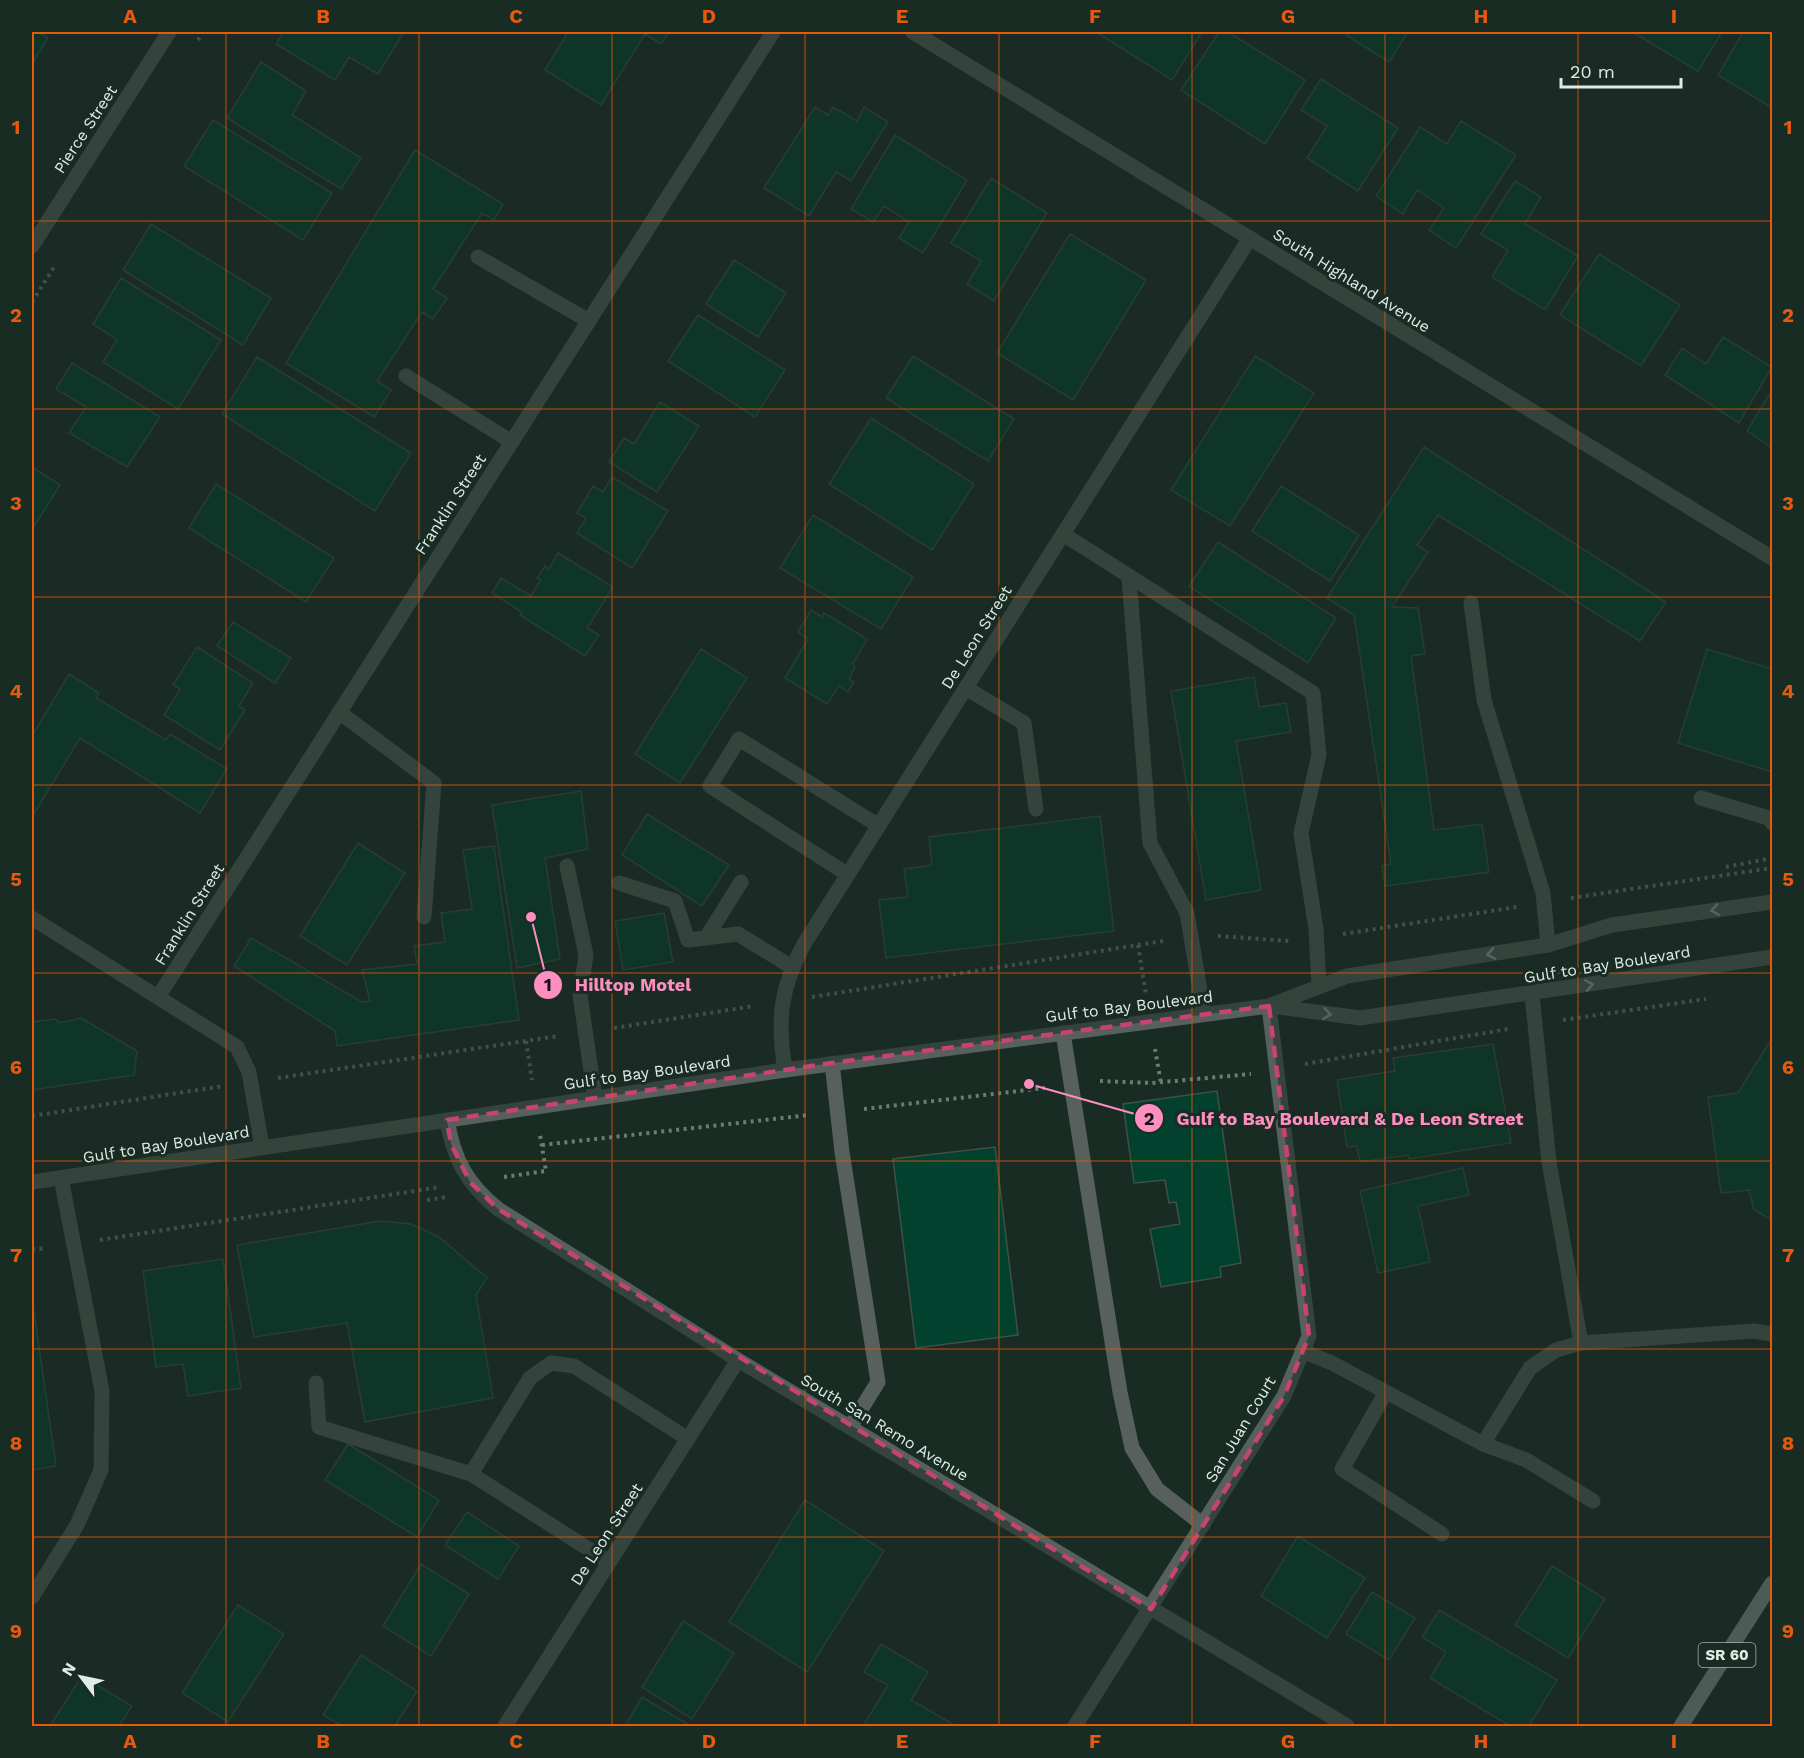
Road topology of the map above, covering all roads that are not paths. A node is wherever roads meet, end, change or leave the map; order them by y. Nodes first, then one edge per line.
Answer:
1 (169, 32) edge
2 (773, 32) edge
3 (913, 32) edge
4 (1250, 238) junction
5 (32, 246) edge
6 (478, 257) dead end
7 (589, 321) junction
8 (406, 376) dead end
9 (512, 442) junction
10 (1063, 534) junction
11 (1773, 558) edge
12 (1129, 578) junction
13 (1471, 603) dead end
14 (966, 688) junction
15 (339, 712) junction
16 (1701, 798) dead end
17 (1036, 809) dead end
18 (1773, 823) edge
19 (879, 826) junction
20 (567, 866) dead end
21 (847, 874) junction
22 (741, 882) dead end
23 (619, 883) dead end
24 (1773, 902) edge
25 (424, 917) dead end
26 (32, 918) edge
27 (706, 938) junction
28 (1548, 945) junction
29 (1773, 957) edge
30 (792, 967) junction
31 (1319, 986) junction
32 (1532, 994) junction
33 (158, 997) junction
34 (1269, 1006) junction
35 (1204, 1014) junction
36 (1063, 1033) junction
37 (832, 1064) junction
38 (785, 1070) junction
39 (595, 1098) junction
40 (447, 1120) junction
41 (262, 1147) junction
42 (61, 1178) junction
43 (32, 1182) edge
44 (1773, 1334) edge
45 (1581, 1343) junction
46 (1302, 1352) junction
47 (738, 1360) junction
48 (316, 1383) dead end
49 (1386, 1392) junction
50 (850, 1427) junction
51 (688, 1439) junction
52 (1483, 1444) junction
53 (471, 1474) junction
54 (1593, 1501) dead end
55 (1203, 1526) junction
56 (1442, 1534) dead end
57 (609, 1562) junction
58 (1773, 1583) edge
59 (32, 1597) edge
60 (1151, 1609) junction
61 (505, 1726) edge
62 (1075, 1726) edge
63 (1347, 1726) edge
64 (1681, 1726) edge

1 - 5 street, Pierce Street
2 - 7 street, Franklin Street
3 - 4 street, South Highland Avenue
4 - 10 street, De Leon Street
4 - 11 street, South Highland Avenue
6 - 7 street
7 - 9 street, Franklin Street
8 - 9 street
9 - 15 street, Franklin Street
10 - 12 street
10 - 14 street, De Leon Street
12 - 31 street
12 - 35 street
13 - 28 street
14 - 17 street
14 - 19 street, De Leon Street
15 - 25 street
15 - 33 street, Franklin Street
16 - 18 street
19 - 21 street, De Leon Street
19 - 21 street
20 - 39 street
21 - 30 street, De Leon Street
22 - 27 street
23 - 27 street
24 -> 28 street, Gulf to Bay Boulevard
26 - 33 street
27 - 30 street
28 -> 31 street, Gulf to Bay Boulevard
32 -> 29 street, Gulf to Bay Boulevard
30 - 38 street, De Leon Street
31 - 34 street, Gulf to Bay Boulevard
34 -> 32 street, Gulf to Bay Boulevard
32 - 45 street
33 - 41 street
34 - 35 street, Gulf to Bay Boulevard
34 - 46 street, San Juan Court
35 - 36 street, Gulf to Bay Boulevard
36 - 37 street, Gulf to Bay Boulevard
36 - 55 street
37 - 38 street, Gulf to Bay Boulevard
37 - 50 street
38 - 39 street, Gulf to Bay Boulevard
39 - 40 street, Gulf to Bay Boulevard
40 - 41 street, Gulf to Bay Boulevard
40 - 47 street, South San Remo Avenue
41 - 42 street, Gulf to Bay Boulevard
42 - 43 street, Gulf to Bay Boulevard
42 - 59 street
44 - 45 street
45 - 52 street
46 - 49 street
46 - 55 street, San Juan Court
47 - 50 street, South San Remo Avenue
47 - 51 street, De Leon Street
48 - 53 street
49 - 52 street
49 - 56 street
50 - 60 street, South San Remo Avenue
51 - 53 street
51 - 57 street, De Leon Street
52 - 54 street
53 - 57 street
55 - 60 street, San Juan Court
57 - 61 street, De Leon Street
58 - 64 main road, SR 60
60 - 62 street, San Juan Court
60 - 63 street, South San Remo Avenue

